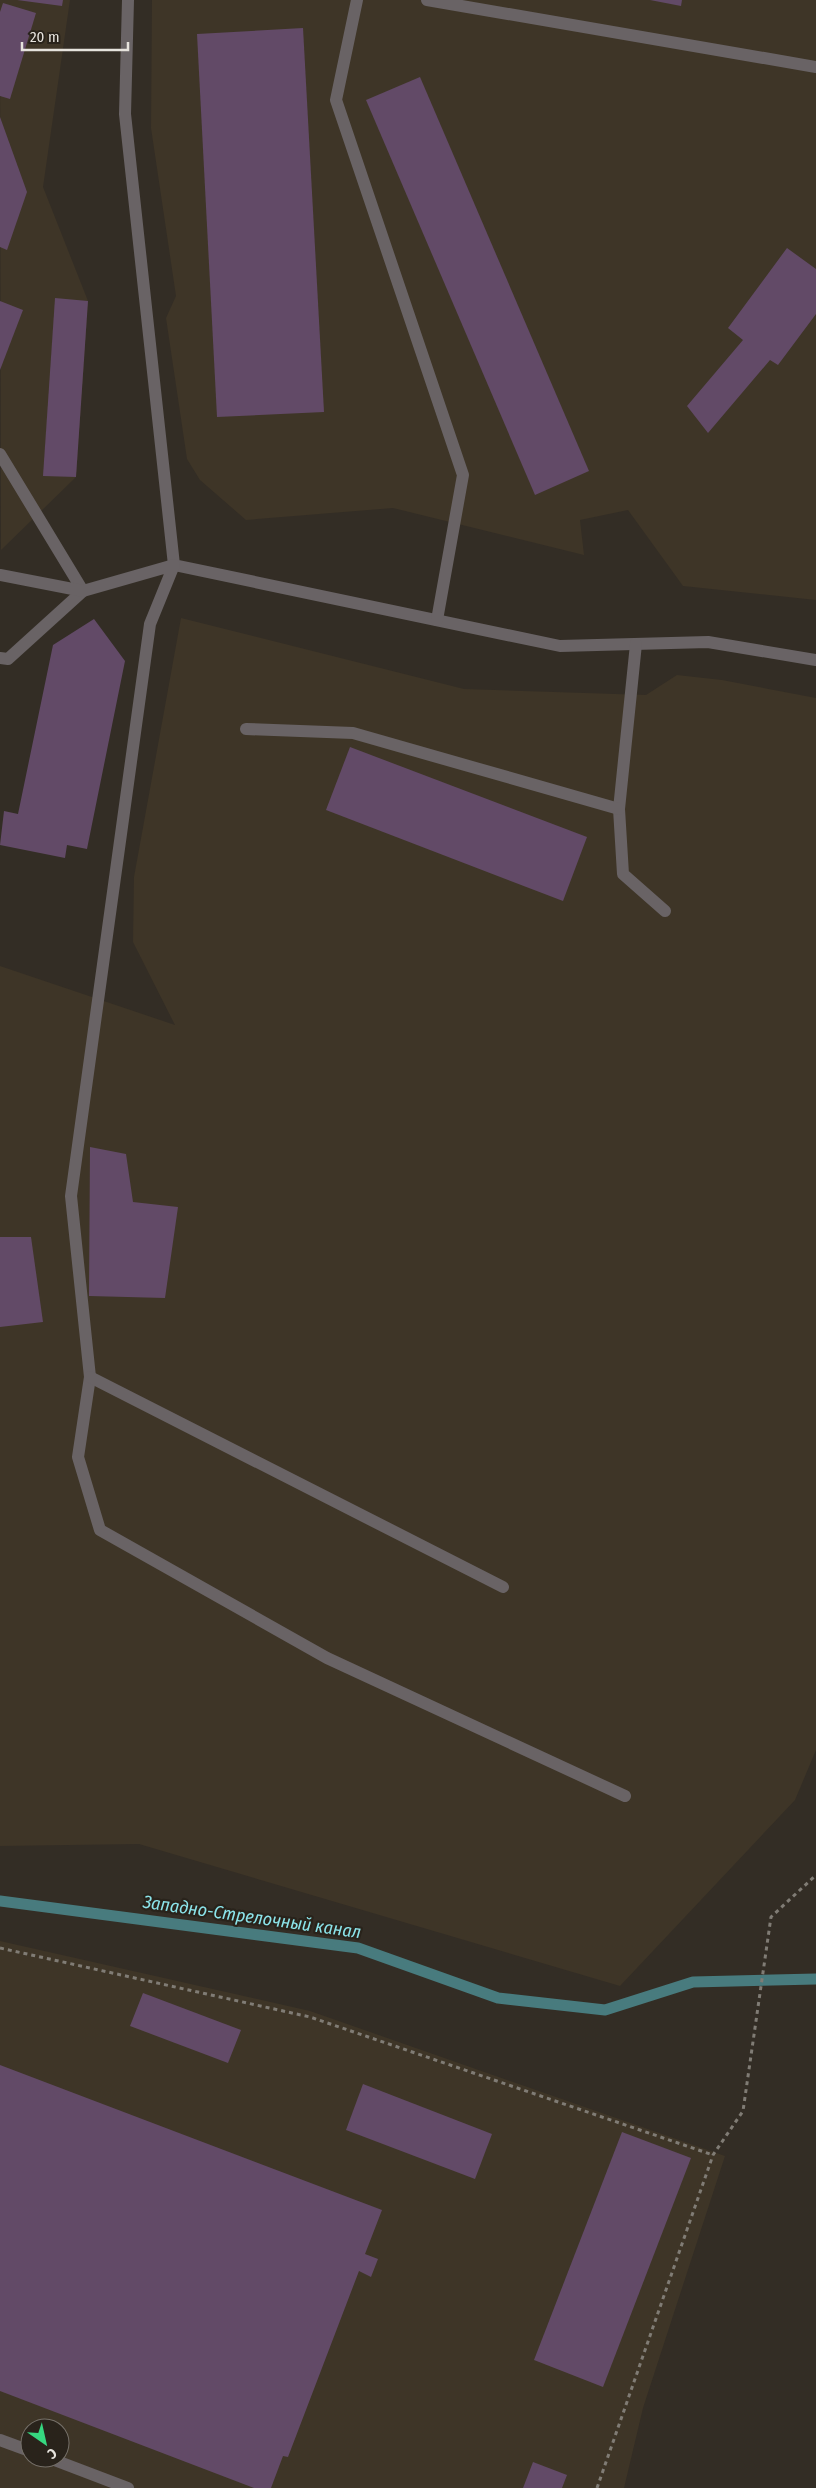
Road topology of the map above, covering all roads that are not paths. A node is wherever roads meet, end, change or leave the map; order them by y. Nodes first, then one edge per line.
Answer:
1 (128, 0) edge
2 (357, 0) edge
3 (427, 0) edge
4 (816, 67) edge
5 (0, 454) edge
6 (174, 565) junction
7 (0, 575) edge
8 (82, 591) junction
9 (438, 620) junction
10 (636, 644) junction
11 (0, 658) edge
12 (816, 660) edge
13 (246, 729) dead end
14 (619, 809) junction
15 (665, 911) dead end
16 (90, 1377) junction
17 (503, 1587) dead end
18 (625, 1796) dead end
19 (0, 2440) edge
20 (20, 2447) edge
21 (70, 2466) edge
22 (128, 2488) edge

1 - 6 lane
2 - 9 lane
3 - 4 lane
5 - 8 lane
6 - 8 lane
6 - 9 lane
6 - 16 lane
7 - 8 lane
8 - 11 lane
9 - 10 lane
10 - 12 lane
10 - 14 lane
13 - 14 lane
14 - 15 lane
16 - 17 lane
16 - 18 lane
19 - 20 lane
21 - 22 lane

